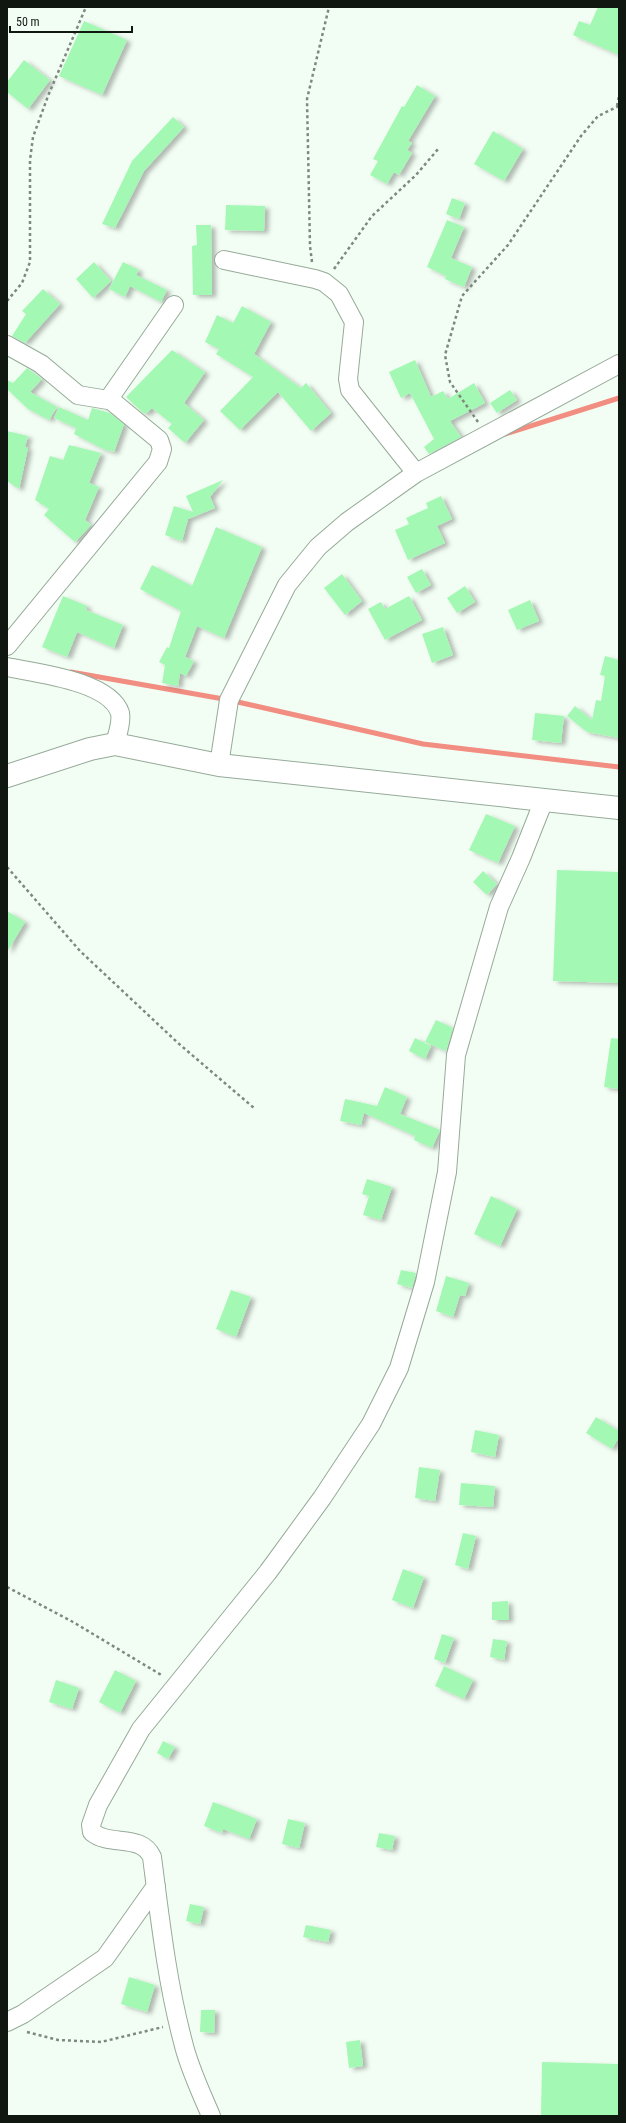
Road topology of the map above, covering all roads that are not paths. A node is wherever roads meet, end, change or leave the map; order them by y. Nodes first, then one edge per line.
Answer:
1 (224, 260) dead end
2 (174, 305) dead end
3 (7, 345) edge
4 (619, 364) edge
5 (108, 400) junction
6 (416, 473) junction
7 (7, 646) edge
8 (7, 668) edge
9 (115, 744) junction
10 (219, 765) junction
11 (7, 776) edge
12 (544, 800) junction
13 (619, 808) edge
14 (156, 1886) junction
15 (14, 2026) edge
16 (211, 2116) edge

1 - 6 street
2 - 5 street
3 - 5 street
4 - 6 street
5 - 7 street
6 - 10 street
8 - 9 street
9 - 10 street
9 - 11 street
10 - 12 street
12 - 13 street
12 - 14 street
14 - 15 street
14 - 16 street

